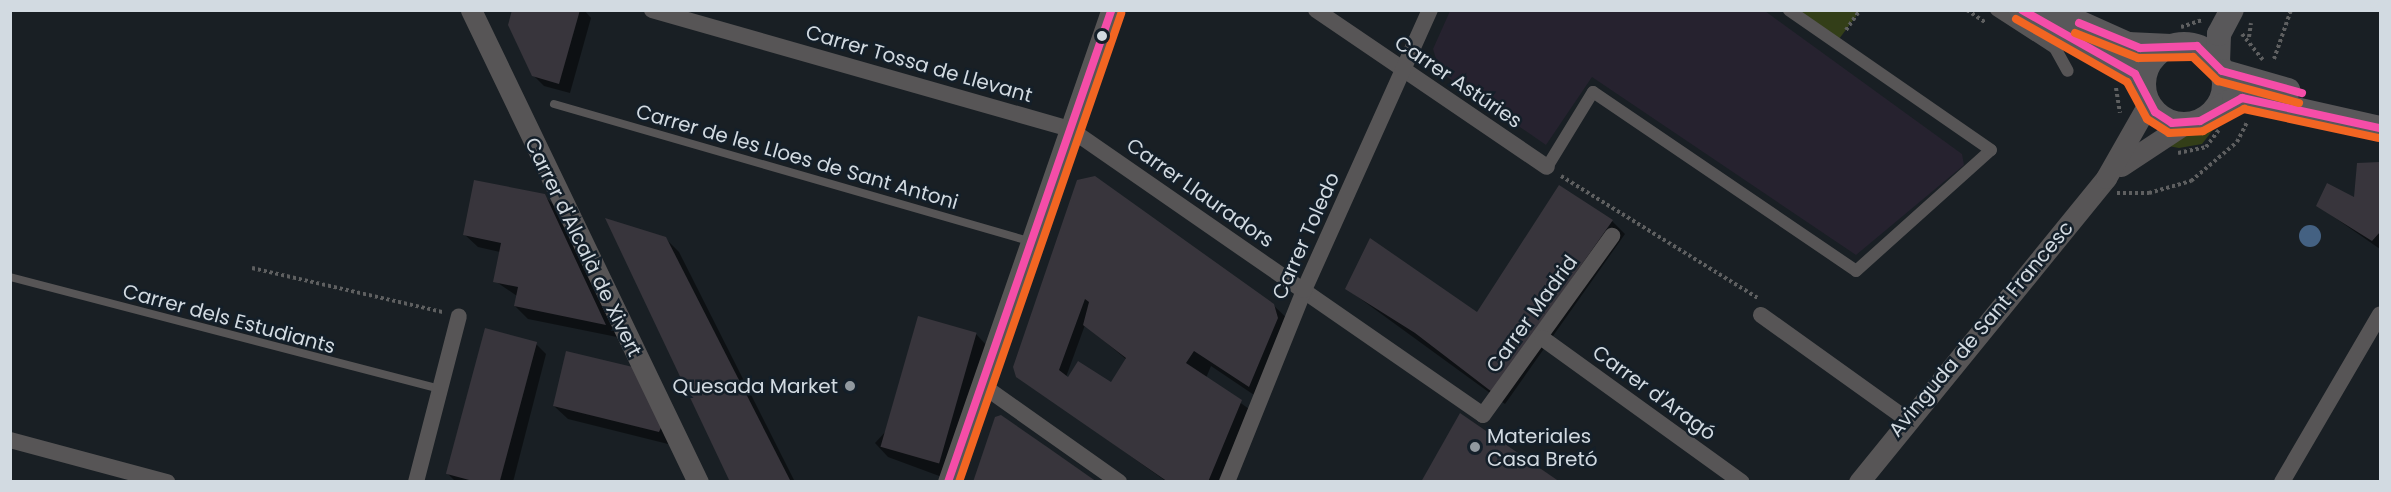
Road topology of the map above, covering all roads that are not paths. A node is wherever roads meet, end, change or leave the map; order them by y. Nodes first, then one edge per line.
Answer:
1 (471, 10) edge
2 (652, 10) edge
3 (1111, 10) edge
4 (1316, 10) edge
5 (1430, 10) edge
6 (1789, 10) edge
7 (1996, 10) edge
8 (2021, 10) edge
9 (2052, 10) edge
10 (2225, 21) edge
11 (2177, 39) junction
12 (2220, 67) junction
13 (1404, 70) junction
14 (2068, 70) dead end
15 (2146, 97) junction
16 (554, 104) dead end
17 (2380, 113) edge
18 (2219, 118) junction
19 (2182, 125) junction
20 (2380, 128) edge
21 (1070, 129) junction
22 (1547, 168) joint
23 (2109, 189) junction
24 (1612, 236) dead end
25 (1031, 242) junction
26 (10, 277) edge
27 (1304, 290) junction
28 (2380, 314) edge
29 (1761, 315) road end
30 (459, 316) road end
31 (2375, 332) edge
32 (1542, 339) junction
33 (982, 385) junction
34 (440, 389) junction
35 (1483, 415) joint
36 (1905, 418) junction
37 (10, 440) edge
38 (167, 482) edge
39 (416, 482) edge
40 (698, 482) edge
41 (948, 482) edge
42 (1119, 482) edge
43 (1227, 482) edge
44 (1742, 482) edge
45 (1858, 482) edge
46 (2282, 482) edge

1 - 40 street, Carrer d'Alcalà de Xivert
2 - 21 street, Carrer Tossa de Llevant
3 - 21 street
4 - 13 street, Carrer Astúries
5 - 13 street, Carrer Toledo
6 - 22 street
7 - 14 street
8 - 15 main road
9 - 11 main road
10 - 11 main road
10 - 12 main road
11 - 12 main road
11 - 15 main road
12 - 17 main road
12 - 18 main road
13 - 22 street, Carrer Astúries
13 - 27 street, Carrer Toledo
15 - 19 main road
15 - 23 street, Avinguda de Sant Francesc
16 - 25 lane, Carrer de les Lloes de Sant Antoni
18 - 19 main road
18 - 20 main road
19 - 23 street, Avinguda de Sant Francesc
21 - 25 street
21 - 27 street, Carrer Llauradors
23 - 36 street, Avinguda de Sant Francesc
24 - 32 street, Carrer Madrid
25 - 33 street
26 - 34 lane, Carrer dels Estudiants
27 - 35 street, Carrer Llauradors
27 - 43 street, Carrer Toledo
28 - 31 street
29 - 36 street
30 - 34 street
31 - 46 street
32 - 35 street, Carrer Madrid
32 - 44 street, Carrer d'Aragó
33 - 41 street
33 - 42 street
34 - 39 street
36 - 45 street, Avinguda de Sant Francesc
37 - 38 street

